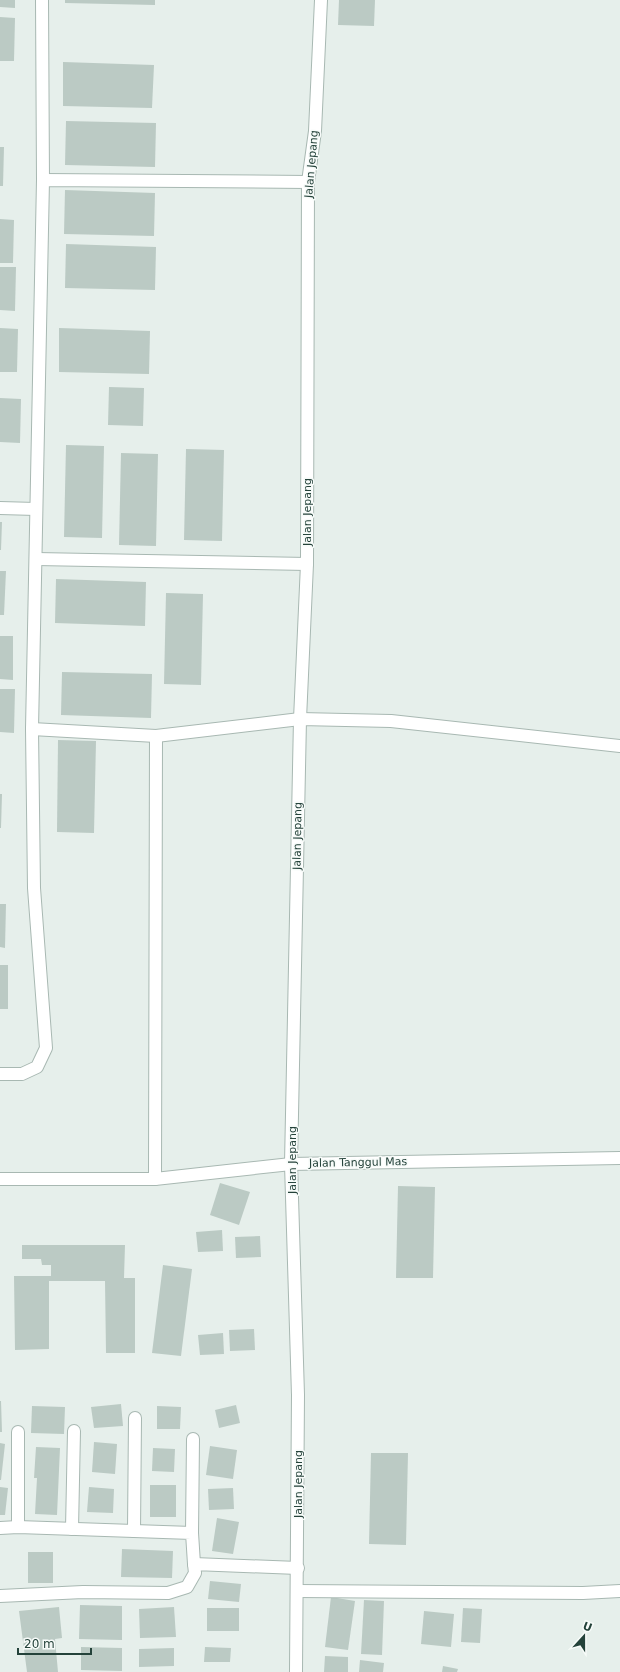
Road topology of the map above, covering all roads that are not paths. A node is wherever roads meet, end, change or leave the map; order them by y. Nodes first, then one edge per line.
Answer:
1 (42, 0) edge
2 (321, 0) edge
3 (42, 180) junction
4 (308, 182) junction
5 (0, 508) edge
6 (36, 509) junction
7 (36, 559) junction
8 (307, 564) junction
9 (300, 719) junction
10 (32, 729) junction
11 (156, 736) junction
12 (620, 746) edge
13 (0, 1074) edge
14 (620, 1158) edge
15 (291, 1164) junction
16 (0, 1179) edge
17 (155, 1179) junction
18 (135, 1418) dead end
19 (74, 1431) dead end
20 (18, 1432) dead end
21 (193, 1439) dead end
22 (18, 1527) junction
23 (0, 1528) edge
24 (72, 1529) junction
25 (134, 1531) junction
26 (192, 1533) junction
27 (194, 1564) junction
28 (298, 1568) junction
29 (297, 1590) junction
30 (620, 1591) edge
31 (0, 1596) edge
32 (296, 1672) edge

1 - 3 street
2 - 4 street, Jalan Jepang
3 - 4 street
3 - 6 street
4 - 8 street, Jalan Jepang
5 - 6 street
6 - 7 street
7 - 8 street
7 - 10 street
8 - 9 street, Jalan Jepang
9 - 11 street
9 - 12 street
9 - 15 street, Jalan Jepang
10 - 11 street
10 - 13 street
11 - 17 street
14 - 15 street, Jalan Tanggul Mas
15 - 17 street, Jalan Tanggul Mas
15 - 28 street, Jalan Jepang
16 - 17 street, Jalan Tanggul Mas
18 - 25 street
19 - 24 street
20 - 22 street
21 - 26 street
22 - 23 street
22 - 24 street
24 - 25 street
25 - 26 street
26 - 27 street
27 - 28 street
27 - 31 street
28 - 29 street, Jalan Jepang
29 - 30 street
29 - 32 street, Jalan Jepang

